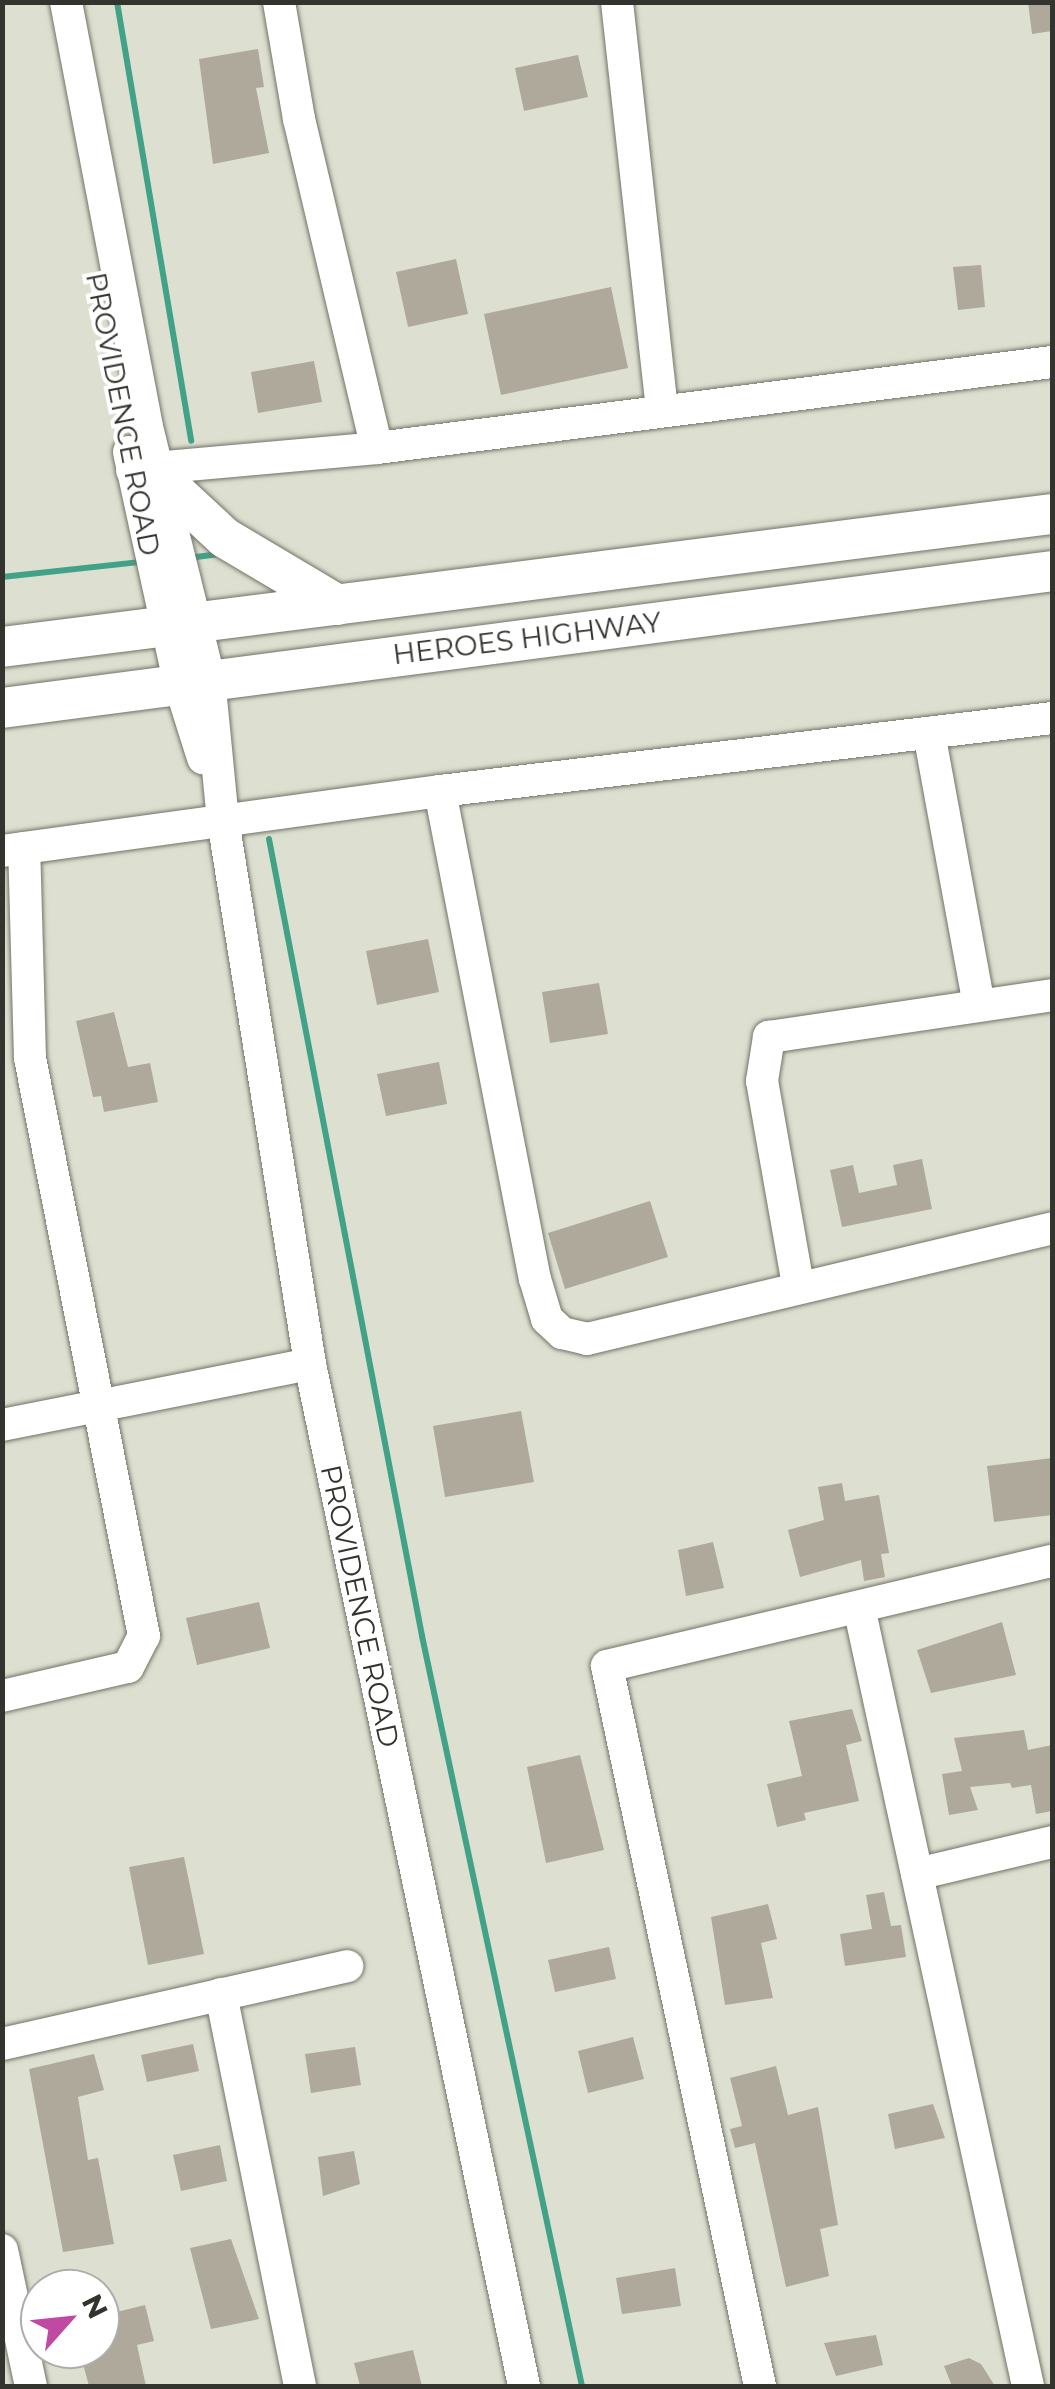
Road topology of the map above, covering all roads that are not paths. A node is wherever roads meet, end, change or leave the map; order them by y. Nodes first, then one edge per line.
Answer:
1 (44, 2) edge
2 (66, 2) edge
3 (278, 2) edge
4 (617, 2) edge
5 (1052, 362) edge
6 (662, 411) junction
7 (377, 448) junction
8 (149, 471) junction
9 (1052, 514) edge
10 (1052, 571) edge
11 (338, 605) junction
12 (166, 626) junction
13 (2, 647) edge
14 (176, 683) junction
15 (2, 708) edge
16 (1052, 718) edge
17 (929, 733) junction
18 (440, 791) junction
19 (223, 820) junction
20 (13, 850) edge
21 (1052, 996) edge
22 (978, 1005) junction
23 (1052, 1228) edge
24 (798, 1285) junction
25 (310, 1364) junction
26 (97, 1402) junction
27 (2, 1424) edge
28 (1052, 1562) edge
29 (859, 1607) junction
30 (2, 1696) edge
31 (1052, 1842) edge
32 (917, 1874) junction
33 (347, 1966) dead end
34 (221, 1994) junction
35 (2, 2044) edge
36 (2, 2250) edge
37 (8, 2306) edge
38 (31, 2386) edge
39 (300, 2386) edge
40 (524, 2386) edge
41 (760, 2386) edge
42 (1028, 2386) edge

1 - 8 street, PROVIDENCE ROAD
2 - 8 street, PROVIDENCE ROAD
3 - 7 street
4 - 6 street
5 - 6 street
6 - 7 street
7 - 8 street
8 - 11 main road
8 - 12 street, PROVIDENCE ROAD
9 - 11 main road, HEROES HIGHWAY
10 - 14 main road, HEROES HIGHWAY
11 - 12 main road, HEROES HIGHWAY
12 - 13 main road, HEROES HIGHWAY
12 - 14 street, PROVIDENCE ROAD
14 - 15 main road, HEROES HIGHWAY
14 - 19 street, PROVIDENCE ROAD
16 - 17 street
17 - 18 street
17 - 22 street
18 - 19 street
18 - 24 street
19 - 20 street
19 - 25 street, PROVIDENCE ROAD
20 - 26 street
21 - 22 street
22 - 24 street
23 - 24 street
25 - 26 street
25 - 40 street, PROVIDENCE ROAD
26 - 27 street
26 - 30 street
28 - 29 street
29 - 32 street
29 - 41 street
31 - 32 street
32 - 42 street
33 - 34 street
34 - 35 street
34 - 39 street
36 - 37 street
37 - 38 street

